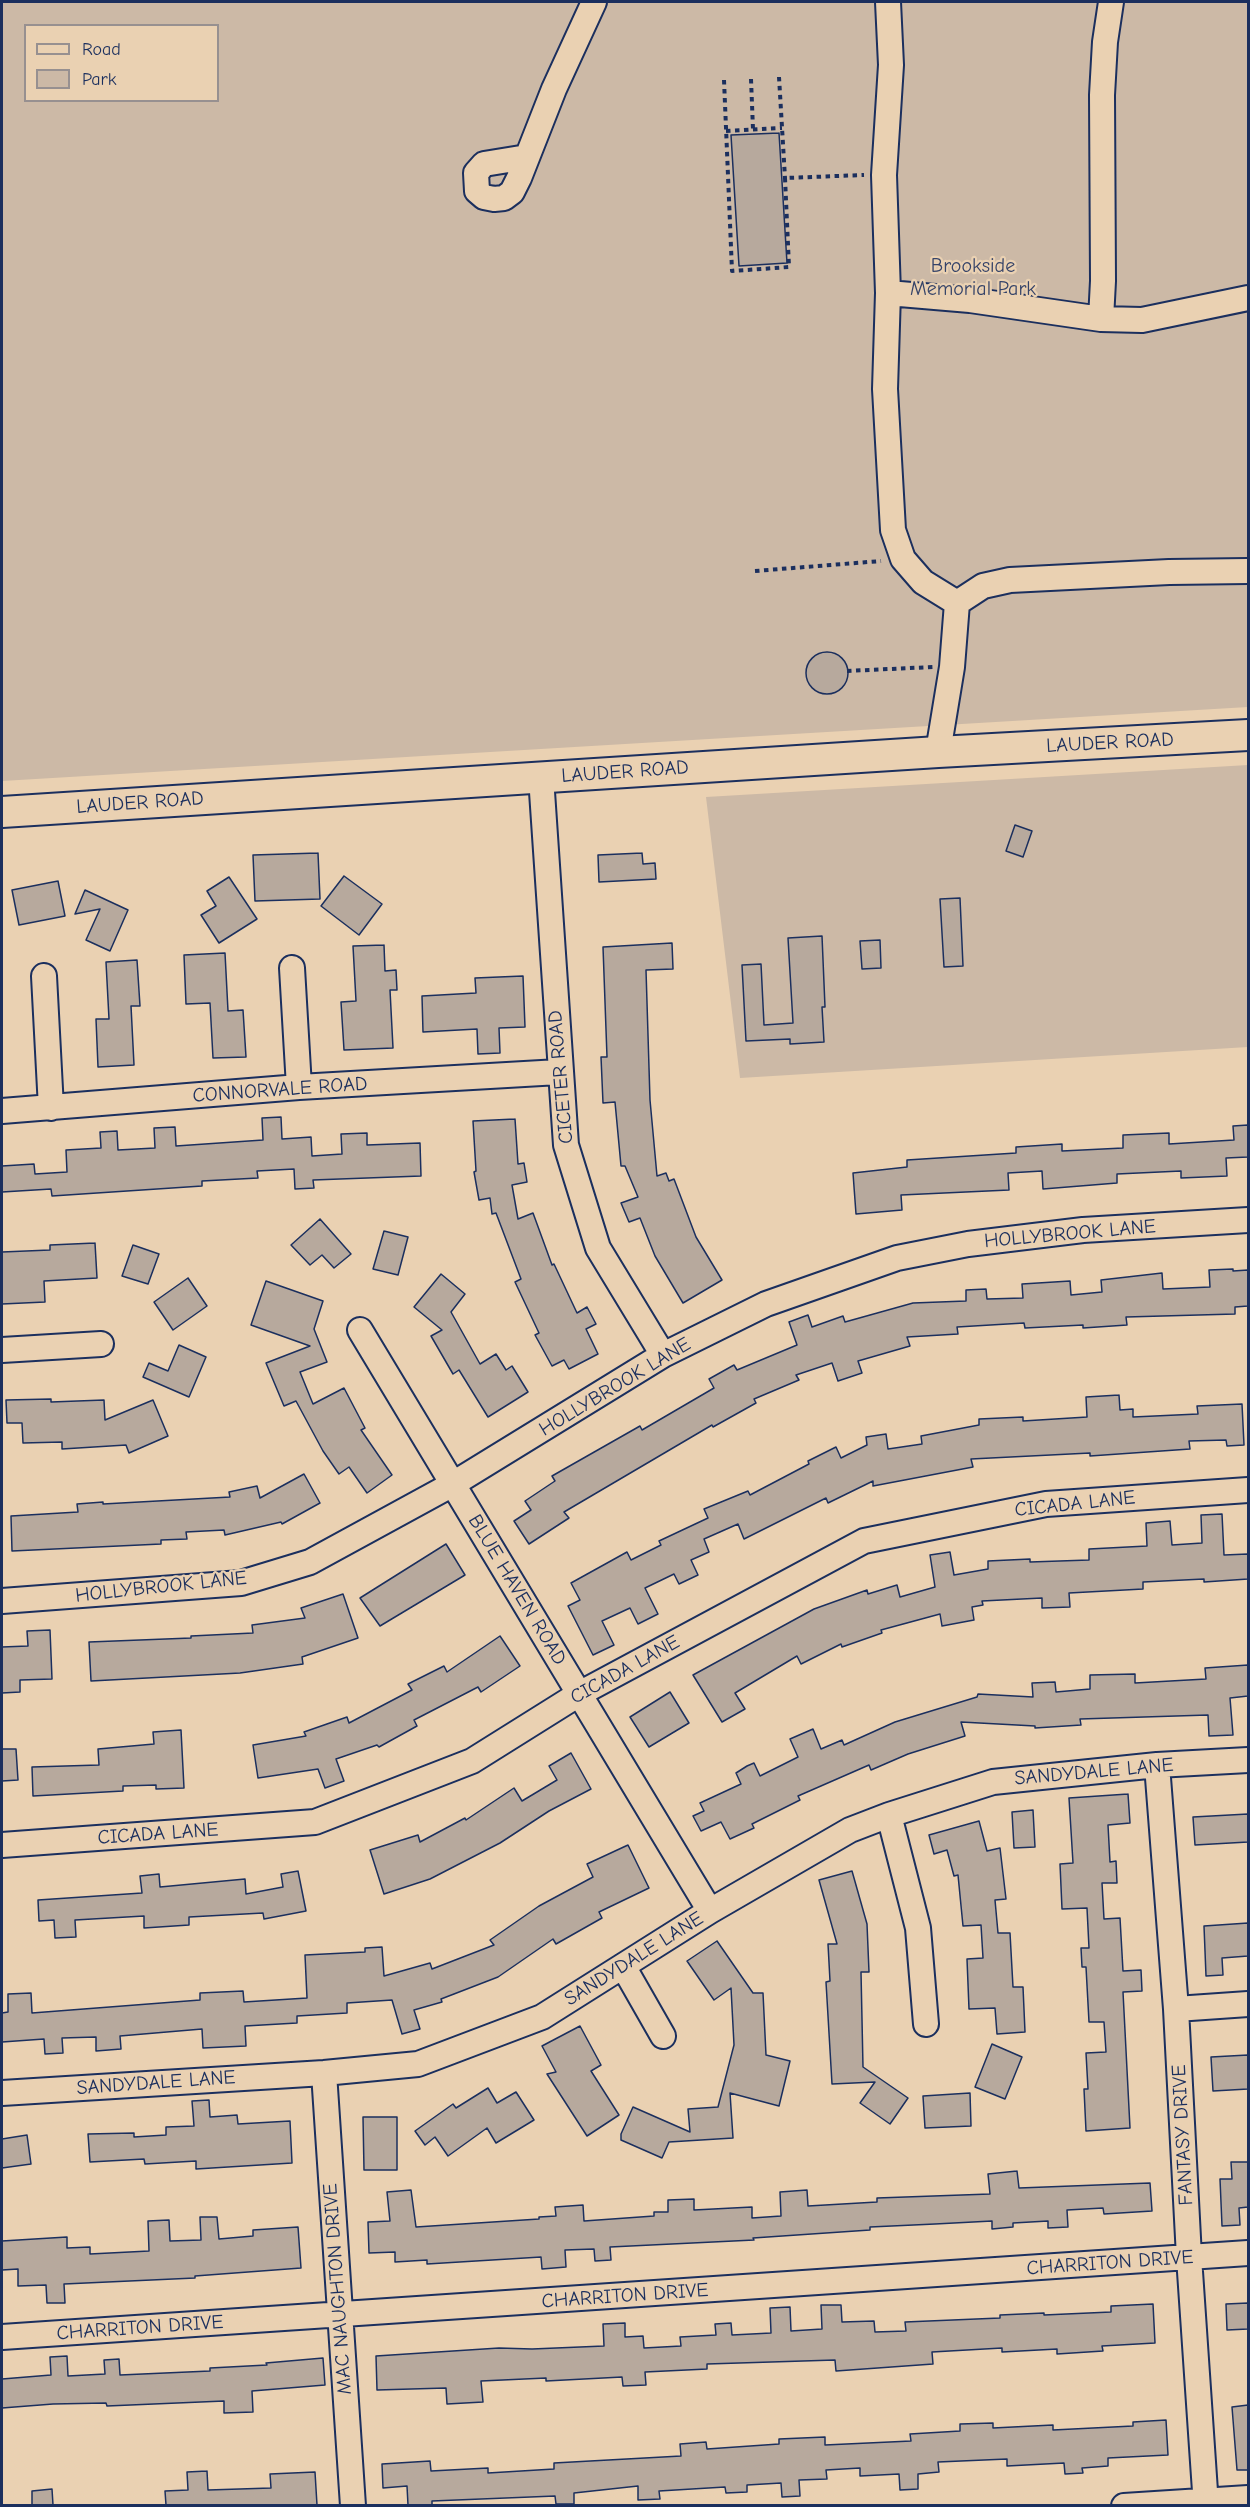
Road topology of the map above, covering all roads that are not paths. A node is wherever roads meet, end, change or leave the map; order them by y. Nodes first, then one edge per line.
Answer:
1 (594, 2) edge
2 (888, 2) edge
3 (1111, 2) edge
4 (527, 158) dead end
5 (888, 293) junction
6 (1248, 298) edge
7 (1101, 319) junction
8 (1248, 571) edge
9 (957, 603) junction
10 (1248, 735) edge
11 (938, 752) junction
12 (541, 777) junction
13 (2, 812) edge
14 (292, 968) dead end
15 (44, 976) dead end
16 (559, 1072) junction
17 (299, 1087) junction
18 (51, 1108) junction
19 (2, 1111) edge
20 (1248, 1220) edge
21 (360, 1330) dead end
22 (101, 1344) dead end
23 (2, 1350) edge
24 (663, 1355) junction
25 (453, 1485) junction
26 (1248, 1490) edge
27 (2, 1601) edge
28 (579, 1694) junction
29 (1248, 1760) edge
30 (1157, 1765) junction
31 (889, 1815) junction
32 (2, 1845) edge
33 (710, 1911) junction
34 (623, 1965) junction
35 (1248, 2004) edge
36 (1176, 2009) junction
37 (926, 2025) dead end
38 (663, 2036) dead end
39 (324, 2073) junction
40 (2, 2092) edge
41 (1248, 2253) edge
42 (1189, 2257) junction
43 (340, 2316) junction
44 (2, 2337) edge
45 (1248, 2498) edge
46 (1206, 2503) edge
47 (353, 2505) edge
48 (1124, 2505) edge

1 - 4 street
2 - 5 street
3 - 7 street
5 - 7 street
5 - 9 street
6 - 7 street
8 - 9 street
9 - 11 street
10 - 11 main road, LAUDER ROAD
11 - 12 main road, LAUDER ROAD
12 - 13 main road, LAUDER ROAD
12 - 16 street, CICETER ROAD
14 - 17 street
15 - 18 street
16 - 17 street, CONNORVALE ROAD
16 - 24 street, CICETER ROAD
17 - 18 street, CONNORVALE ROAD
18 - 19 street, CONNORVALE ROAD
20 - 24 street, HOLLYBROOK LANE
21 - 25 street, BLUE HAVEN ROAD
22 - 23 street
24 - 25 street, HOLLYBROOK LANE
25 - 27 street, HOLLYBROOK LANE
25 - 28 street, BLUE HAVEN ROAD
26 - 28 street, CICADA LANE
28 - 32 street, CICADA LANE
28 - 33 street, BLUE HAVEN ROAD
29 - 30 street, SANDYDALE LANE
30 - 31 street, SANDYDALE LANE
30 - 36 street, FANTASY DRIVE
31 - 33 street, SANDYDALE LANE
31 - 37 street
33 - 34 street, SANDYDALE LANE
34 - 38 street
34 - 39 street, SANDYDALE LANE
35 - 36 street
36 - 42 street, FANTASY DRIVE
39 - 40 street, SANDYDALE LANE
39 - 43 street, MAC NAUGHTON DRIVE
41 - 42 street, CHARRITON DRIVE
42 - 43 street, CHARRITON DRIVE
42 - 46 street, FANTASY DRIVE
43 - 44 street, CHARRITON DRIVE
43 - 47 street, MAC NAUGHTON DRIVE
45 - 46 street
46 - 48 street

